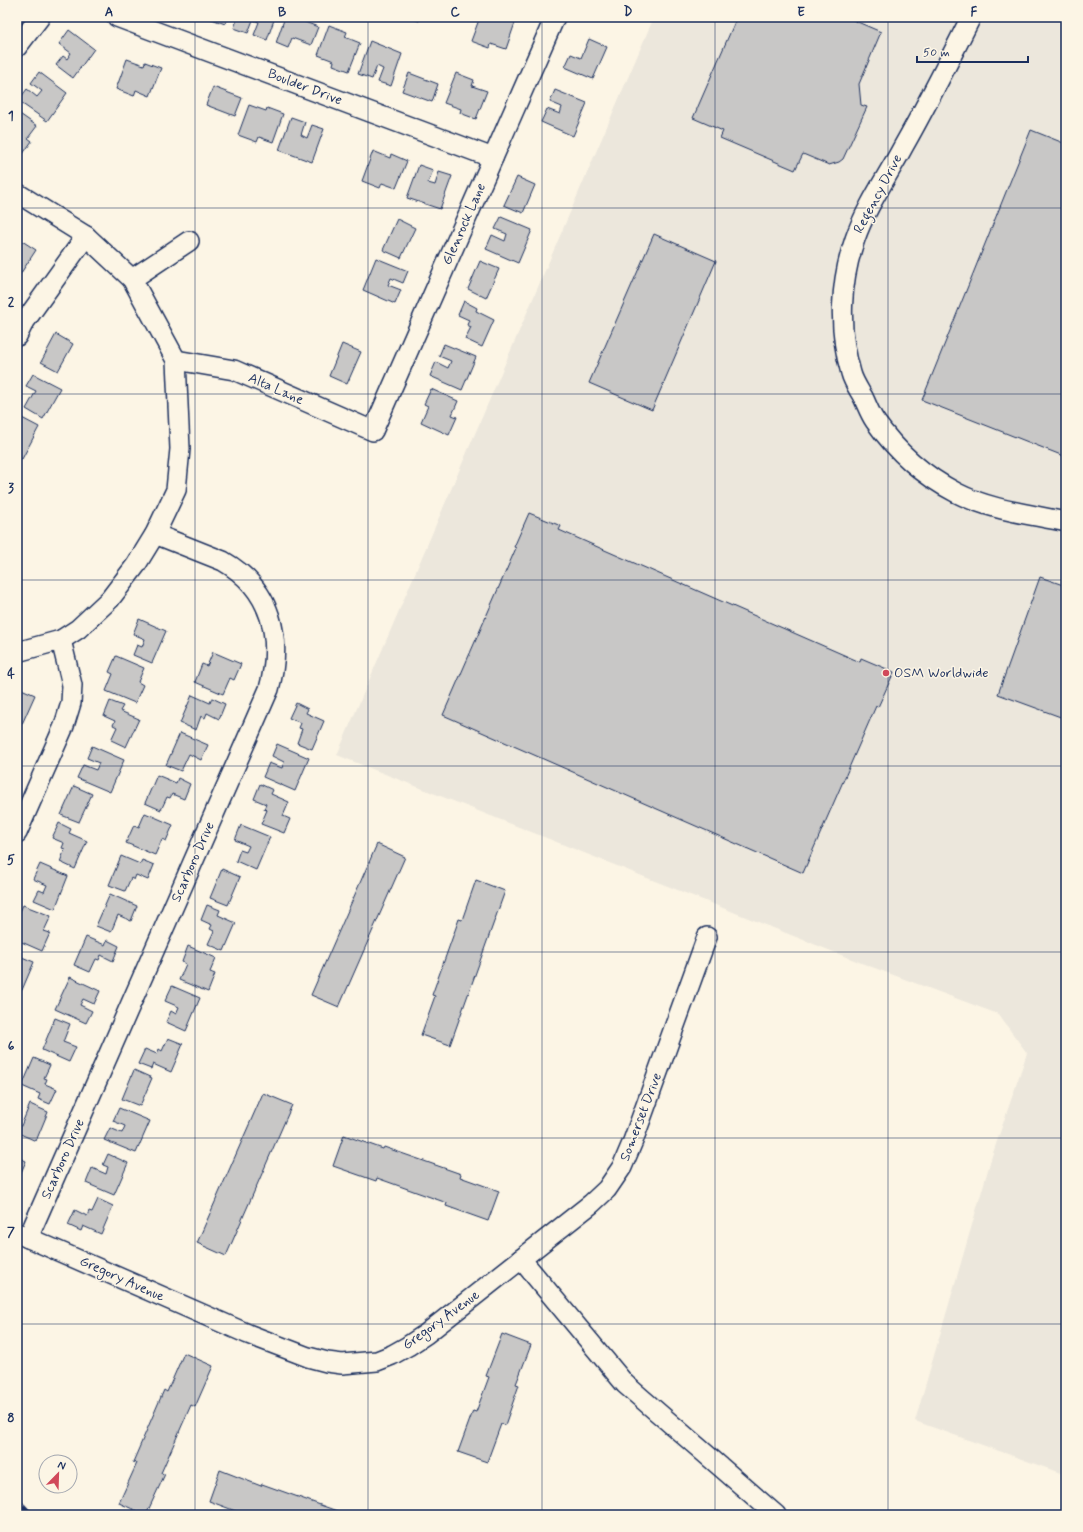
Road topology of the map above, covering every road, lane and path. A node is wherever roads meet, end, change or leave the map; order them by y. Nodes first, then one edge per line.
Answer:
1 (40, 17) edge
2 (117, 17) edge
3 (555, 17) edge
4 (971, 17) edge
5 (17, 47) edge
6 (493, 158) junction
7 (17, 193) edge
8 (86, 236) junction
9 (189, 241) dead end
10 (132, 280) junction
11 (17, 336) edge
12 (176, 360) junction
13 (373, 431) joint
14 (1066, 522) edge
15 (155, 534) junction
16 (61, 640) junction
17 (17, 652) edge
18 (17, 833) edge
19 (707, 937) dead end
20 (22, 1236) edge
21 (521, 1259) junction
22 (776, 1515) edge

1 - 5 street
2 - 6 street, Boulder Drive
3 - 6 street, Glenrock Lane
4 - 14 street, Regency Drive
6 - 13 street, Glenrock Lane
7 - 8 street
8 - 10 street
8 - 11 street
9 - 10 street
10 - 12 street
12 - 13 street, Alta Lane
12 - 15 street
15 - 16 street
15 - 20 street, Scarboro Drive
16 - 17 street
16 - 18 street
19 - 21 street, Somerset Drive
20 - 21 street, Gregory Avenue
21 - 22 street

